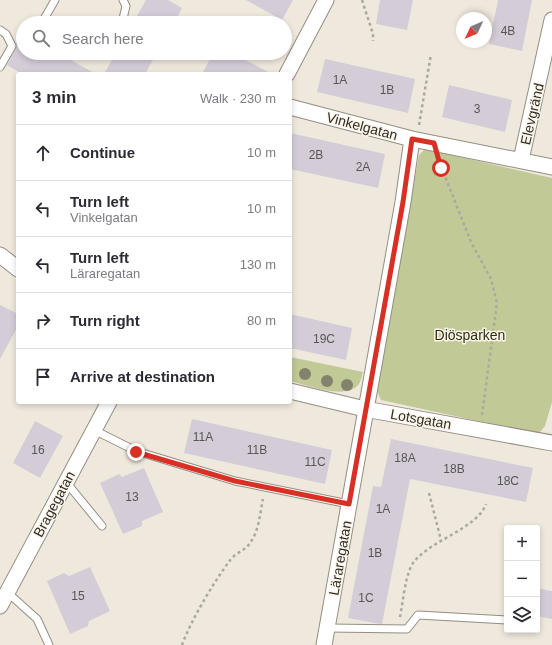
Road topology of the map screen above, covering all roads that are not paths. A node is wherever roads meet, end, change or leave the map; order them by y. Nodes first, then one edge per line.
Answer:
1 (54, 0) edge
2 (123, 0) edge
3 (326, 0) edge
4 (46, 16) edge
5 (124, 16) edge
6 (552, 20) edge
7 (0, 30) edge
8 (0, 68) edge
9 (288, 72) edge
10 (292, 107) edge
11 (416, 133) junction
12 (521, 160) junction
13 (552, 167) edge
14 (0, 256) edge
15 (16, 268) edge
16 (292, 391) edge
17 (108, 404) edge
18 (365, 409) junction
19 (94, 430) junction
20 (551, 440) edge
21 (66, 482) junction
22 (349, 504) junction
23 (102, 526) dead end
24 (7, 592) junction
25 (0, 606) edge
26 (504, 620) edge
27 (328, 628) junction
28 (49, 645) edge
29 (324, 645) edge

1 - 4 lane
2 - 5 lane
3 - 9 street
6 - 12 street, Elevgränd
7 - 8 lane
10 - 11 street, Vinkelgatan
11 - 12 street, Vinkelgatan
11 - 18 street, Läraregatan
12 - 13 street, Vinkelgatan
14 - 15 street
16 - 18 street, Lotsgatan
17 - 19 street, Bragegatan
18 - 20 street, Lotsgatan
18 - 22 street, Läraregatan
19 - 21 street, Bragegatan
19 - 22 lane
21 - 23 lane
21 - 24 street, Bragegatan
22 - 27 street, Läraregatan
24 - 25 street, Bragegatan
24 - 28 lane
26 - 27 lane
27 - 29 street, Läraregatan

